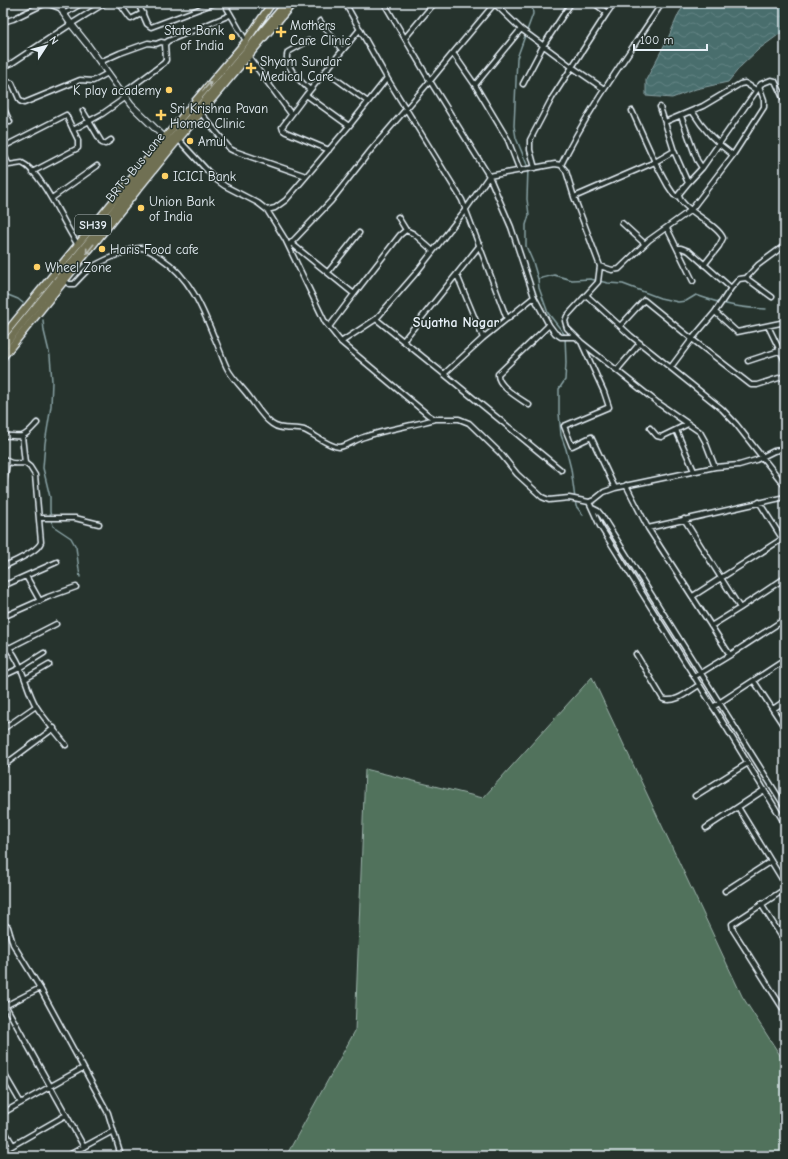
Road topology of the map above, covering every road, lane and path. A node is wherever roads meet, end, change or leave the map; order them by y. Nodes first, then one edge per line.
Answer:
1 (59, 3) edge
2 (82, 3) edge
3 (105, 3) edge
4 (119, 3) edge
5 (138, 3) edge
6 (215, 3) edge
7 (224, 3) edge
8 (272, 3) edge
9 (286, 3) edge
10 (293, 3) edge
11 (345, 3) edge
12 (384, 3) edge
13 (435, 3) edge
14 (571, 3) edge
15 (594, 3) edge
16 (614, 3) edge
17 (662, 3) edge
18 (495, 4) edge
19 (430, 5) edge
20 (63, 11) junction
21 (143, 13) junction
22 (607, 13) junction
23 (230, 15) junction
24 (320, 21) dead end
25 (3, 22) edge
26 (71, 24) junction
27 (360, 29) junction
28 (522, 30) junction
29 (405, 38) junction
30 (246, 41) junction
31 (308, 41) dead end
32 (166, 43) junction
33 (543, 46) junction
34 (342, 50) junction
35 (453, 53) junction
36 (248, 56) junction
37 (100, 62) junction
38 (3, 67) edge
39 (572, 67) junction
40 (325, 71) junction
41 (108, 73) junction
42 (387, 78) junction
43 (430, 81) junction
44 (3, 84) edge
45 (523, 84) dead end
46 (475, 85) junction
47 (757, 88) junction
48 (604, 89) junction
49 (310, 90) junction
50 (306, 95) junction
51 (124, 96) junction
52 (368, 102) junction
53 (785, 102) edge
54 (3, 107) edge
55 (660, 107) dead end
56 (406, 109) junction
57 (83, 111) dead end
58 (632, 111) dead end
59 (692, 111) junction
60 (201, 113) junction
61 (291, 114) junction
62 (681, 116) junction
63 (89, 121) junction
64 (10, 122) dead end
65 (665, 122) junction
66 (349, 126) junction
67 (73, 130) junction
68 (165, 138) junction
69 (178, 139) junction
70 (111, 140) dead end
71 (719, 145) junction
72 (3, 147) edge
73 (329, 150) junction
74 (674, 151) junction
75 (3, 154) edge
76 (733, 156) junction
77 (656, 162) junction
78 (560, 165) junction
79 (97, 166) dead end
80 (533, 168) junction
81 (702, 168) junction
82 (521, 170) junction
83 (32, 172) junction
84 (306, 176) junction
85 (489, 176) junction
86 (688, 183) junction
87 (574, 197) junction
88 (679, 197) junction
89 (52, 198) junction
90 (466, 209) junction
91 (267, 210) junction
92 (691, 210) junction
93 (398, 216) dead end
94 (622, 223) dead end
95 (667, 228) junction
96 (406, 230) junction
97 (359, 233) dead end
98 (645, 244) junction
99 (78, 245) junction
100 (290, 245) junction
101 (480, 245) junction
102 (785, 246) edge
103 (677, 248) junction
104 (433, 251) junction
105 (704, 265) junction
106 (600, 266) junction
107 (328, 272) junction
108 (457, 275) junction
109 (746, 278) junction
110 (65, 281) junction
111 (693, 281) dead end
112 (731, 288) junction
113 (354, 294) junction
114 (586, 295) junction
115 (534, 297) junction
116 (772, 297) dead end
117 (715, 312) junction
118 (376, 319) junction
119 (507, 319) junction
120 (785, 322) edge
121 (549, 325) junction
122 (620, 326) junction
123 (768, 326) junction
124 (329, 327) junction
125 (3, 336) edge
126 (576, 337) junction
127 (483, 338) junction
128 (692, 339) junction
129 (341, 342) junction
130 (403, 342) junction
131 (582, 342) junction
132 (640, 343) junction
133 (3, 347) edge
134 (785, 349) edge
135 (780, 350) junction
136 (3, 357) edge
137 (748, 361) dead end
138 (785, 361) edge
139 (671, 367) junction
140 (617, 370) junction
141 (444, 374) junction
142 (785, 376) edge
143 (528, 406) dead end
144 (434, 419) junction
145 (37, 423) dead end
146 (688, 424) junction
147 (650, 428) dead end
148 (676, 430) junction
149 (3, 436) edge
150 (22, 436) junction
151 (785, 449) edge
152 (762, 457) junction
153 (3, 458) edge
154 (7, 462) junction
155 (25, 463) junction
156 (715, 467) junction
157 (561, 470) dead end
158 (694, 471) junction
159 (626, 485) junction
160 (785, 486) edge
161 (615, 488) junction
162 (3, 490) edge
163 (785, 496) edge
164 (589, 502) junction
165 (759, 502) junction
166 (592, 508) junction
167 (39, 518) junction
168 (684, 519) junction
169 (99, 524) dead end
170 (648, 528) junction
171 (784, 541) edge
172 (57, 562) dead end
173 (3, 567) edge
174 (26, 576) junction
175 (720, 578) junction
176 (785, 578) edge
177 (3, 586) edge
178 (76, 587) dead end
179 (692, 596) junction
180 (40, 601) junction
181 (740, 608) junction
182 (3, 616) edge
183 (785, 619) edge
184 (56, 624) dead end
185 (711, 626) junction
186 (3, 644) edge
187 (9, 648) junction
188 (44, 653) dead end
189 (636, 654) dead end
190 (730, 655) junction
191 (785, 660) edge
192 (49, 665) dead end
193 (20, 668) junction
194 (700, 673) junction
195 (3, 676) edge
196 (694, 677) junction
197 (25, 679) junction
198 (754, 681) junction
199 (699, 685) junction
200 (785, 701) edge
201 (719, 702) junction
202 (36, 706) junction
203 (713, 706) junction
204 (773, 709) junction
205 (54, 728) junction
206 (785, 728) edge
207 (3, 729) edge
208 (66, 745) dead end
209 (748, 763) junction
210 (3, 766) edge
211 (764, 790) junction
212 (776, 793) junction
213 (695, 796) dead end
214 (769, 797) junction
215 (738, 807) junction
216 (785, 807) edge
217 (785, 824) edge
218 (706, 828) dead end
219 (771, 861) junction
220 (785, 884) edge
221 (785, 889) edge
222 (725, 891) dead end
223 (761, 904) junction
224 (3, 924) edge
225 (785, 927) edge
226 (778, 931) junction
227 (785, 942) edge
228 (40, 988) junction
229 (4, 1005) edge
230 (784, 1010) edge
231 (83, 1068) junction
232 (3, 1072) edge
233 (50, 1086) junction
234 (21, 1103) junction
235 (3, 1113) edge
236 (66, 1115) junction
237 (3, 1128) edge
238 (113, 1131) junction
239 (13, 1145) junction
240 (84, 1147) junction
241 (3, 1151) edge
242 (67, 1156) edge
243 (121, 1156) edge

1 - 20 street
2 - 20 street
3 - 26 street
4 - 21 street
5 - 21 street
6 - 21 street
7 - 23 street
8 - 30 main road, SH39
9 - 133 main road, BRTS Bus Lane
10 - 36 main road, SH39
11 - 27 street
12 - 29 street
13 - 19 street
14 - 33 street
15 - 22 street
16 - 22 street
17 - 48 street
18 - 28 street
18 - 35 street
19 - 29 street
20 - 25 street
20 - 26 street
22 - 39 street
23 - 30 street
23 - 32 street
24 - 34 street
26 - 37 street
26 - 38 street
27 - 34 street
27 - 42 street
28 - 33 street
28 - 46 street
29 - 43 street
68 -> 30 main road, SH39
31 - 49 street
32 - 37 street
32 - 51 street
33 - 39 street
33 - 45 street
34 - 40 street
35 - 43 street
35 - 46 street
36 - 60 main road, SH39
36 - 61 street
37 - 41 street
39 - 48 street
39 - 80 street
40 - 49 street
40 - 52 street
41 - 44 street
41 - 51 street
42 - 52 street
42 - 56 street
43 - 56 street
43 - 85 street
46 - 82 street
47 - 53 street
47 - 59 street
47 - 71 street
47 - 76 street
48 - 78 street
49 - 50 street
50 - 61 street
50 - 66 street
51 - 63 street
51 - 68 street
52 - 66 street
54 - 64 street
55 - 65 street
56 - 90 street
56 - 100 street
57 - 63 street
58 - 77 street
59 - 62 street
59 - 71 street
60 - 69 main road, SH39
60 - 84 street
61 - 73 street
62 - 65 street
62 - 81 street
63 - 67 street
63 - 70 street
65 - 74 street
66 - 73 street
67 - 72 street
67 - 83 street
68 - 99 main road, SH39
69 - 91 street
69 -> 110 main road, SH39
71 - 76 street
71 - 81 street
73 - 84 street
74 - 77 street
74 - 86 street
75 - 83 street
76 - 92 street
77 - 87 street
77 - 88 street
78 - 80 street
78 - 87 street
79 - 89 street
80 - 82 street
81 - 86 street
82 - 85 street
83 - 89 street
84 - 91 street
85 - 90 street
85 - 115 street
86 - 88 street
87 - 106 street
88 - 92 street
89 - 99 street
90 - 101 street
90 - 104 street
91 - 100 street
92 - 95 street
92 - 105 street
93 - 96 street
94 - 98 street
95 - 98 street
95 - 103 street
96 - 104 street
96 - 113 street
97 - 107 street
98 - 106 street
99 - 125 main road, SH39
100 - 107 street
100 - 124 street
101 - 108 street
101 - 119 street
102 - 109 street
103 - 105 street
103 - 111 street
104 - 118 street
105 - 112 street
106 - 114 street
107 - 113 street
108 - 127 street
108 - 130 street
109 - 112 street
109 - 116 street
110 - 136 main road, SH39
110 - 144 street
112 - 117 street
113 - 124 street
114 - 122 street
114 - 126 street
115 - 119 street
115 - 121 street
117 - 123 street
117 - 128 street
118 - 129 street
118 - 130 street
119 - 127 street
120 - 123 street
121 - 126 street
121 - 143 street
122 - 128 street
122 - 132 street
123 - 135 street
124 - 129 street
126 - 131 street
127 - 141 street
128 - 139 street
128 - 142 street
129 - 144 street
130 - 141 street
131 - 140 street
131 - 161 street
132 - 139 street
132 - 140 street
134 - 135 street
135 - 137 street
135 - 138 street
139 - 152 street
140 - 146 street
141 - 157 street
144 - 164 street
145 - 150 street
146 - 148 street
146 - 156 street
147 - 148 street
148 - 158 street
149 - 150 street
150 - 155 street
151 - 152 street
152 - 156 street
152 - 160 street
153 - 154 street
154 - 155 street
154 - 162 street
155 - 167 street
156 - 158 street
158 - 159 street
159 - 161 street
159 - 170 street
161 - 164 street
163 - 165 street
164 - 166 street
165 - 168 street
165 - 171 street
166 - 194 street
166 - 196 street
167 - 169 street
167 - 173 street
168 - 170 street
168 - 175 street
170 - 179 street
171 - 175 street
172 - 174 street
174 - 177 street
174 - 180 street
175 - 179 street
175 - 181 street
176 - 181 street
178 - 180 street
179 - 185 street
180 - 182 street
181 - 185 street
183 - 190 street
184 - 187 street
185 - 190 street
186 - 187 street
187 - 193 street
188 - 193 street
189 - 199 street
190 - 194 street
191 - 198 street
192 - 197 street
193 - 195 street
193 - 197 street
194 - 196 street
194 - 201 street
196 - 199 street
197 - 202 street
198 - 201 street
198 - 204 street
199 - 203 street
200 - 204 street
201 - 203 street
201 - 212 street
202 - 205 street
202 - 207 street
203 - 209 street
204 - 206 street
205 - 208 street
205 - 210 street
209 - 211 street
209 - 213 street
211 - 214 street
211 - 215 street
212 - 214 street
212 - 216 street
214 - 217 street
215 - 218 street
215 - 219 street
219 - 220 street
219 - 222 street
221 - 223 street
223 - 226 street
223 - 230 street
224 - 228 street
225 - 226 street
226 - 227 street
228 - 229 street
228 - 231 street
229 - 233 street
231 - 233 street
231 - 238 street
232 - 234 street
233 - 234 street
233 - 236 street
234 - 235 street
236 - 239 street
236 - 240 street
237 - 239 street
238 - 240 street
238 - 243 street
239 - 241 street
240 - 242 street

